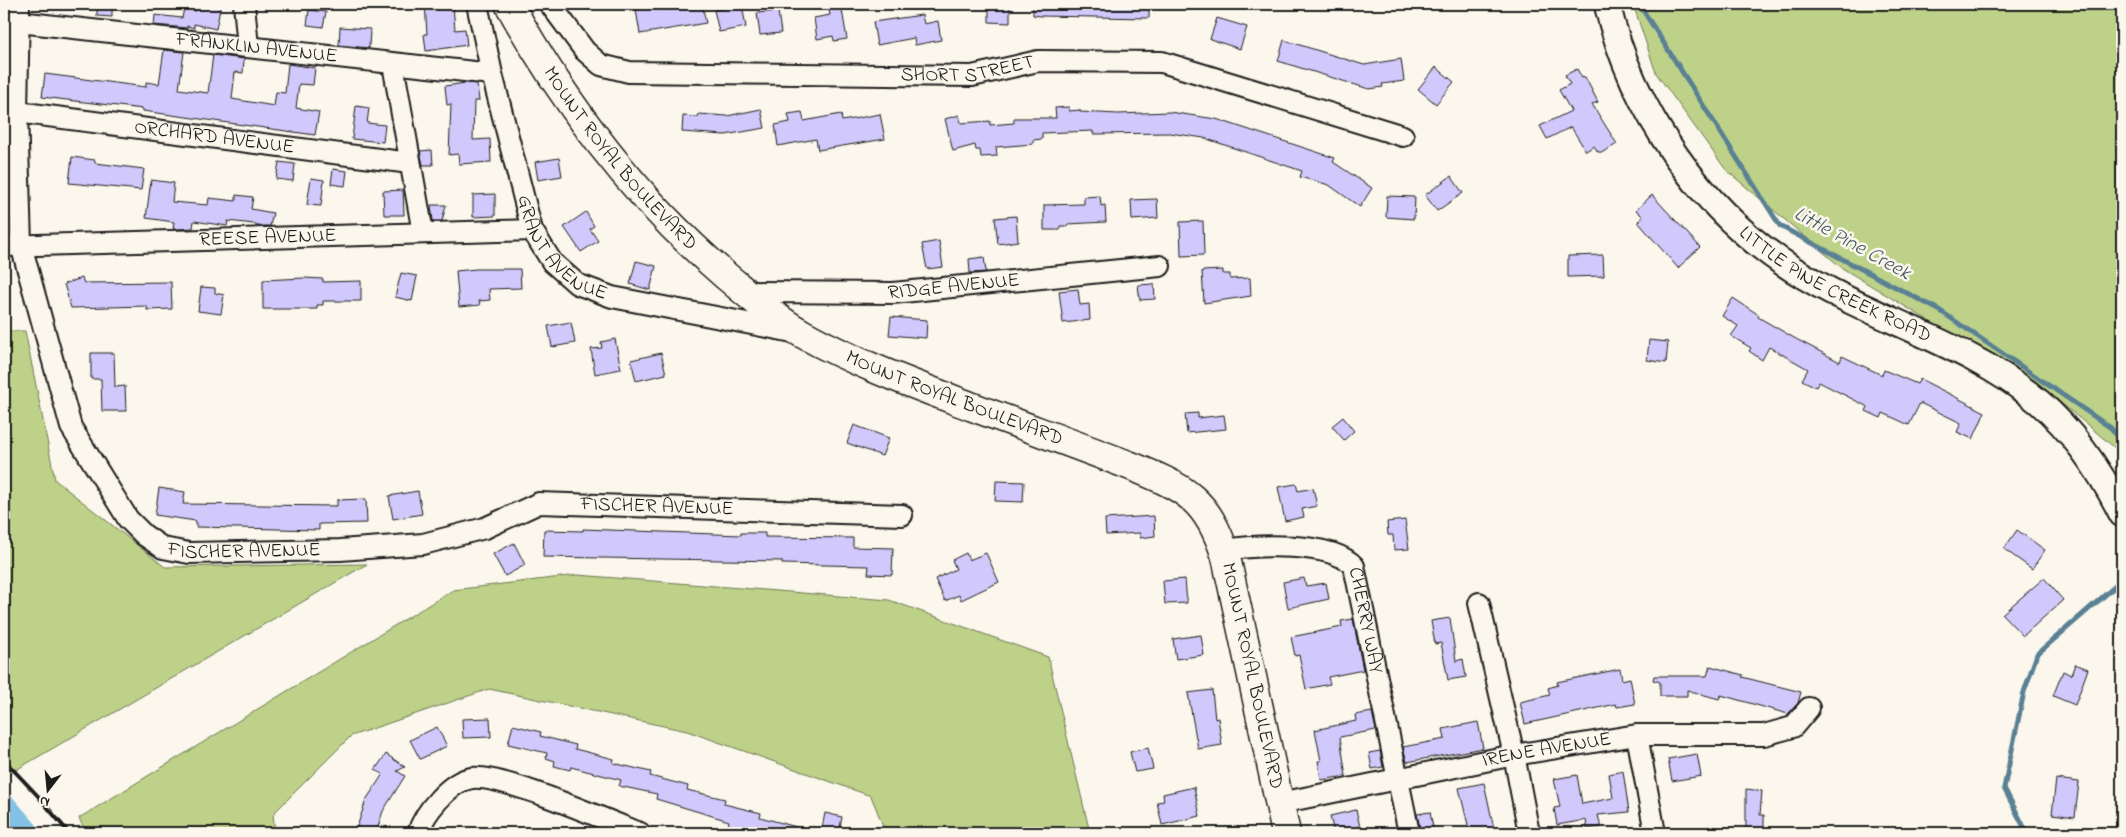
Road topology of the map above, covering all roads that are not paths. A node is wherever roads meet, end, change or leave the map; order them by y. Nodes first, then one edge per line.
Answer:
1 (244, 4) edge
2 (477, 4) edge
3 (509, 4) edge
4 (550, 4) edge
5 (1607, 4) edge
6 (19, 13) edge
7 (248, 47) junction
8 (393, 64) junction
9 (492, 74) junction
10 (17, 112) junction
11 (1403, 136) dead end
12 (410, 164) junction
13 (532, 230) junction
14 (423, 233) junction
15 (12, 246) edge
16 (1160, 266) dead end
17 (745, 292) junction
18 (801, 333) junction
19 (2122, 514) edge
20 (902, 515) dead end
21 (1224, 550) junction
22 (1479, 603) dead end
23 (1809, 708) dead end
24 (1636, 735) junction
25 (1514, 755) junction
26 (1398, 780) junction
27 (1280, 803) junction
28 (418, 833) edge
29 (640, 833) edge
30 (1286, 833) edge
31 (1409, 833) edge
32 (1529, 833) edge
33 (1655, 833) edge

1 - 7 street
2 - 9 street, GRANT AVENUE
3 - 17 main road, MOUNT ROYAL BOULEVARD
4 - 11 street, SHORT STREET
5 - 19 street, LITTLE PINE CREEK ROAD
6 - 7 street, FRANKLIN AVENUE
6 - 10 street, FISCHER AVENUE
7 - 8 street, FRANKLIN AVENUE
8 - 9 street, FRANKLIN AVENUE
8 - 12 street
9 - 13 street, GRANT AVENUE
10 - 12 street, ORCHARD AVENUE
10 - 15 street, FISCHER AVENUE
12 - 14 street
13 - 14 street, REESE AVENUE
13 - 18 street, GRANT AVENUE
14 - 15 street, REESE AVENUE
15 - 20 street, FISCHER AVENUE
16 - 17 street, RIDGE AVENUE
17 - 18 main road, MOUNT ROYAL BOULEVARD
18 - 21 main road, MOUNT ROYAL BOULEVARD
21 - 26 street, CHERRY WAY
21 - 27 main road, MOUNT ROYAL BOULEVARD
22 - 25 street
23 - 24 street, IRENE AVENUE
24 - 25 street, IRENE AVENUE
24 - 33 street
25 - 26 street, IRENE AVENUE
25 - 32 street
26 - 27 street, IRENE AVENUE
26 - 31 street, CHERRY WAY
27 - 30 main road, MOUNT ROYAL BOULEVARD
28 - 29 street

